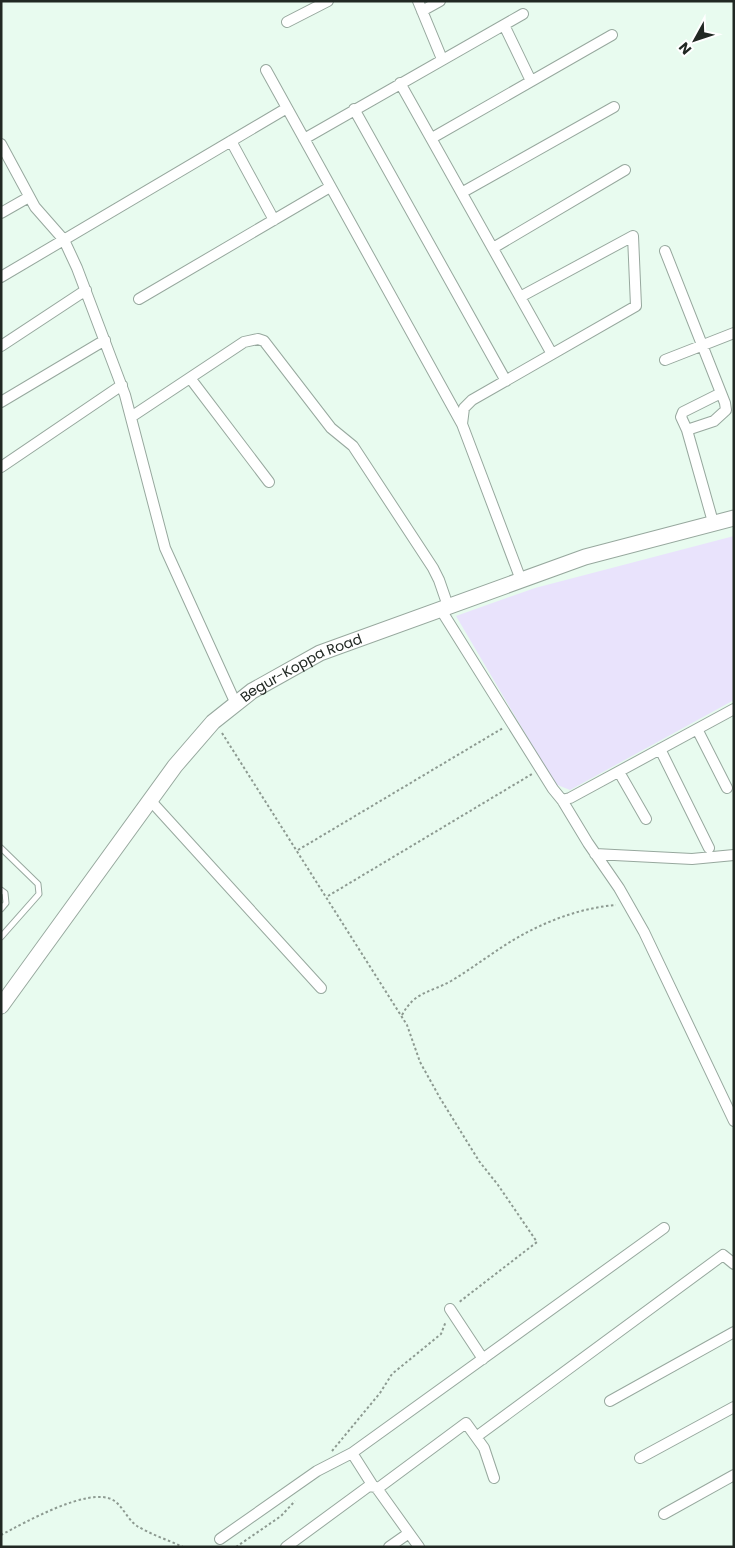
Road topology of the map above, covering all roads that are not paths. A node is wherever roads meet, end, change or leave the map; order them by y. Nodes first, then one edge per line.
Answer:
1 (328, 1) edge
2 (440, 1) edge
3 (420, 6) edge
4 (523, 14) dead end
5 (288, 22) dead end
6 (504, 25) junction
7 (612, 35) dead end
8 (442, 59) junction
9 (266, 70) dead end
10 (531, 81) junction
11 (400, 83) junction
12 (614, 107) dead end
13 (286, 108) junction
14 (354, 109) junction
15 (432, 138) junction
16 (304, 139) junction
17 (231, 141) junction
18 (1, 144) edge
19 (625, 170) dead end
20 (330, 187) junction
21 (463, 192) junction
22 (29, 197) junction
23 (1, 213) edge
24 (274, 220) junction
25 (64, 240) junction
26 (493, 248) junction
27 (665, 251) dead end
28 (1, 277) edge
29 (86, 290) junction
30 (520, 297) junction
31 (139, 299) dead end
32 (734, 332) edge
33 (105, 340) junction
34 (702, 344) junction
35 (1, 346) edge
36 (552, 354) junction
37 (665, 360) dead end
38 (190, 378) junction
39 (506, 381) junction
40 (122, 385) junction
41 (721, 393) junction
42 (1, 402) edge
43 (131, 417) junction
44 (462, 424) junction
45 (687, 430) junction
46 (1, 467) edge
47 (269, 482) dead end
48 (734, 518) edge
49 (713, 522) junction
50 (521, 580) junction
51 (444, 608) junction
52 (236, 704) junction
53 (734, 709) edge
54 (697, 729) junction
55 (660, 749) junction
56 (619, 772) junction
57 (727, 788) dead end
58 (150, 800) junction
59 (562, 800) junction
60 (646, 819) dead end
61 (1, 848) edge
62 (709, 848) dead end
63 (596, 854) junction
64 (734, 855) edge
65 (1, 890) edge
66 (1, 909) edge
67 (1, 937) edge
68 (322, 988) dead end
69 (1, 1006) edge
70 (733, 1118) edge
71 (664, 1228) dead end
72 (734, 1264) edge
73 (450, 1309) road end
74 (734, 1332) edge
75 (483, 1359) junction
76 (610, 1401) dead end
77 (734, 1406) edge
78 (476, 1437) junction
79 (352, 1453) junction
80 (640, 1458) dead end
81 (734, 1475) edge
82 (494, 1478) dead end
83 (375, 1488) junction
84 (664, 1514) dead end
85 (408, 1532) junction
86 (220, 1539) dead end
87 (286, 1547) edge
88 (389, 1547) edge
89 (419, 1547) edge

1 - 5 street
2 - 3 street
3 - 8 street
4 - 6 street
6 - 8 street
6 - 10 street
7 - 10 street
8 - 11 street
9 - 13 street
10 - 15 street
11 - 14 street
11 - 15 street
12 - 21 street
13 - 16 street
13 - 17 street
14 - 16 street
14 - 39 street
15 - 21 street
16 - 20 street
17 - 24 street
17 - 25 street
18 - 22 street
19 - 26 street
20 - 24 street
20 - 44 street
21 - 26 street
22 - 23 street
22 - 25 street
24 - 31 street
25 - 28 street
25 - 29 street
26 - 30 street
27 - 34 street
29 - 33 street
29 - 35 street
30 - 36 street
30 - 36 street
32 - 34 street
33 - 40 street
33 - 42 street
34 - 37 street
34 - 41 street
36 - 39 street
38 - 43 street
38 - 47 street
38 - 51 street
39 - 44 street
40 - 43 street
40 - 46 street
41 - 45 street
41 - 45 street
43 - 52 street
44 - 50 street
45 - 49 street
48 - 49 main road, Begur-Koppa Road
49 - 50 main road, Begur-Koppa Road
50 - 51 main road, Begur-Koppa Road
51 - 52 main road, Begur-Koppa Road
51 - 59 street
52 - 58 main road, Begur-Koppa Road
53 - 54 street
54 - 55 street
54 - 57 street
55 - 56 street
55 - 62 street
56 - 59 street
56 - 60 street
58 - 68 street
58 - 69 main road, Begur-Koppa Road
59 - 63 street
61 - 67 lane
63 - 64 street
63 - 70 street
65 - 66 lane
71 - 75 street
72 - 78 street
73 - 75 street
74 - 76 street
75 - 79 street
77 - 80 street
78 - 82 street
78 - 83 street
79 - 83 street
79 - 86 street
81 - 84 street
83 - 85 street
83 - 87 street
85 - 88 street
85 - 89 street

